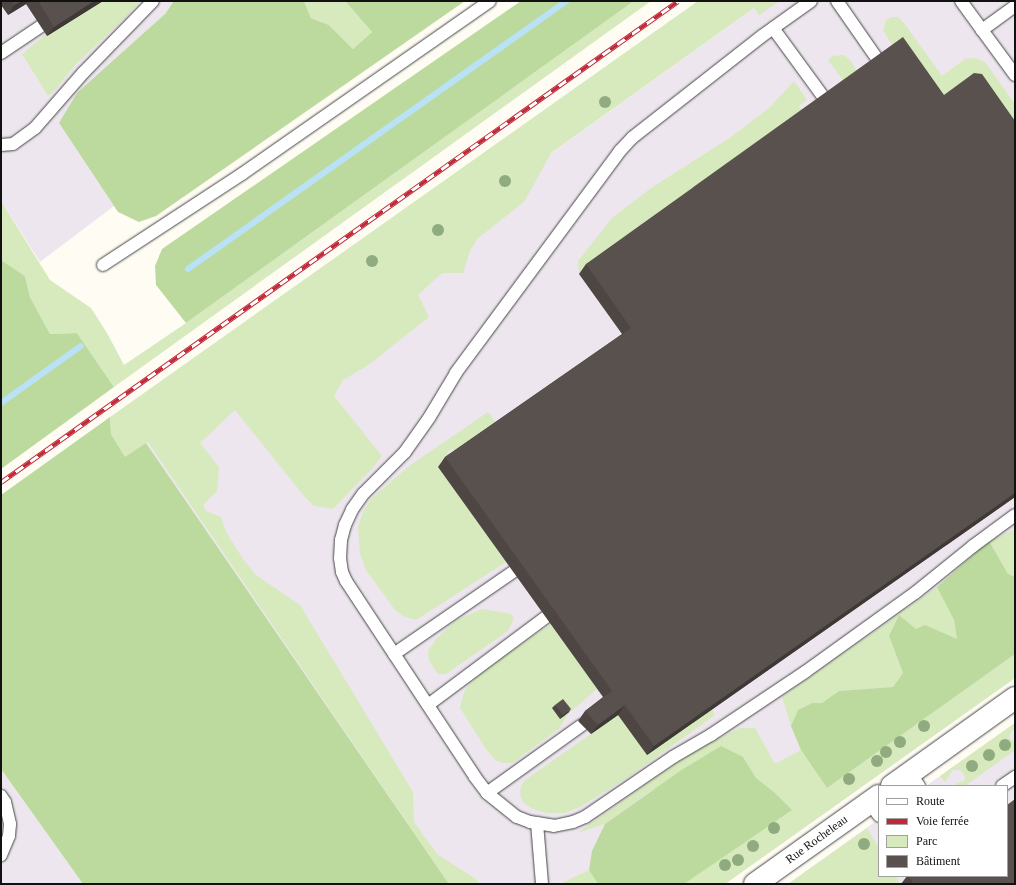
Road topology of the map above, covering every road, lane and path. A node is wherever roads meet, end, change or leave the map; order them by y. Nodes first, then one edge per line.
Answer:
1 (153, 1) edge
2 (490, 1) edge
3 (811, 1) edge
4 (837, 1) edge
5 (961, 1) edge
6 (1015, 6) edge
7 (40, 26) dead end
8 (773, 28) junction
9 (982, 30) junction
10 (1, 53) edge
11 (878, 60) edge
12 (1015, 76) edge
13 (824, 98) edge
14 (1, 145) edge
15 (103, 265) dead end
16 (1015, 516) edge
17 (513, 572) dead end
18 (546, 617) dead end
19 (394, 654) junction
20 (1015, 698) edge
21 (428, 705) junction
22 (582, 725) dead end
23 (1015, 777) edge
24 (914, 780) edge
25 (896, 785) edge
26 (1003, 785) edge
27 (488, 793) junction
28 (1, 796) edge
29 (876, 805) edge
30 (537, 823) junction
31 (1, 855) edge
32 (542, 884) edge
33 (755, 884) edge

1 - 14 lane
2 - 15 lane
3 - 8 lane
4 - 11 lane
5 - 9 lane
6 - 9 lane
7 - 10 lane
8 - 13 lane
8 - 19 lane
9 - 12 lane
16 - 30 lane
17 - 19 lane
18 - 21 lane
19 - 21 lane
20 - 24 street
21 - 27 lane
22 - 27 lane
23 - 26 lane
24 - 25 street
27 - 30 lane
28 - 31 lane
29 - 33 street, Rue Rocheleau
30 - 32 lane

